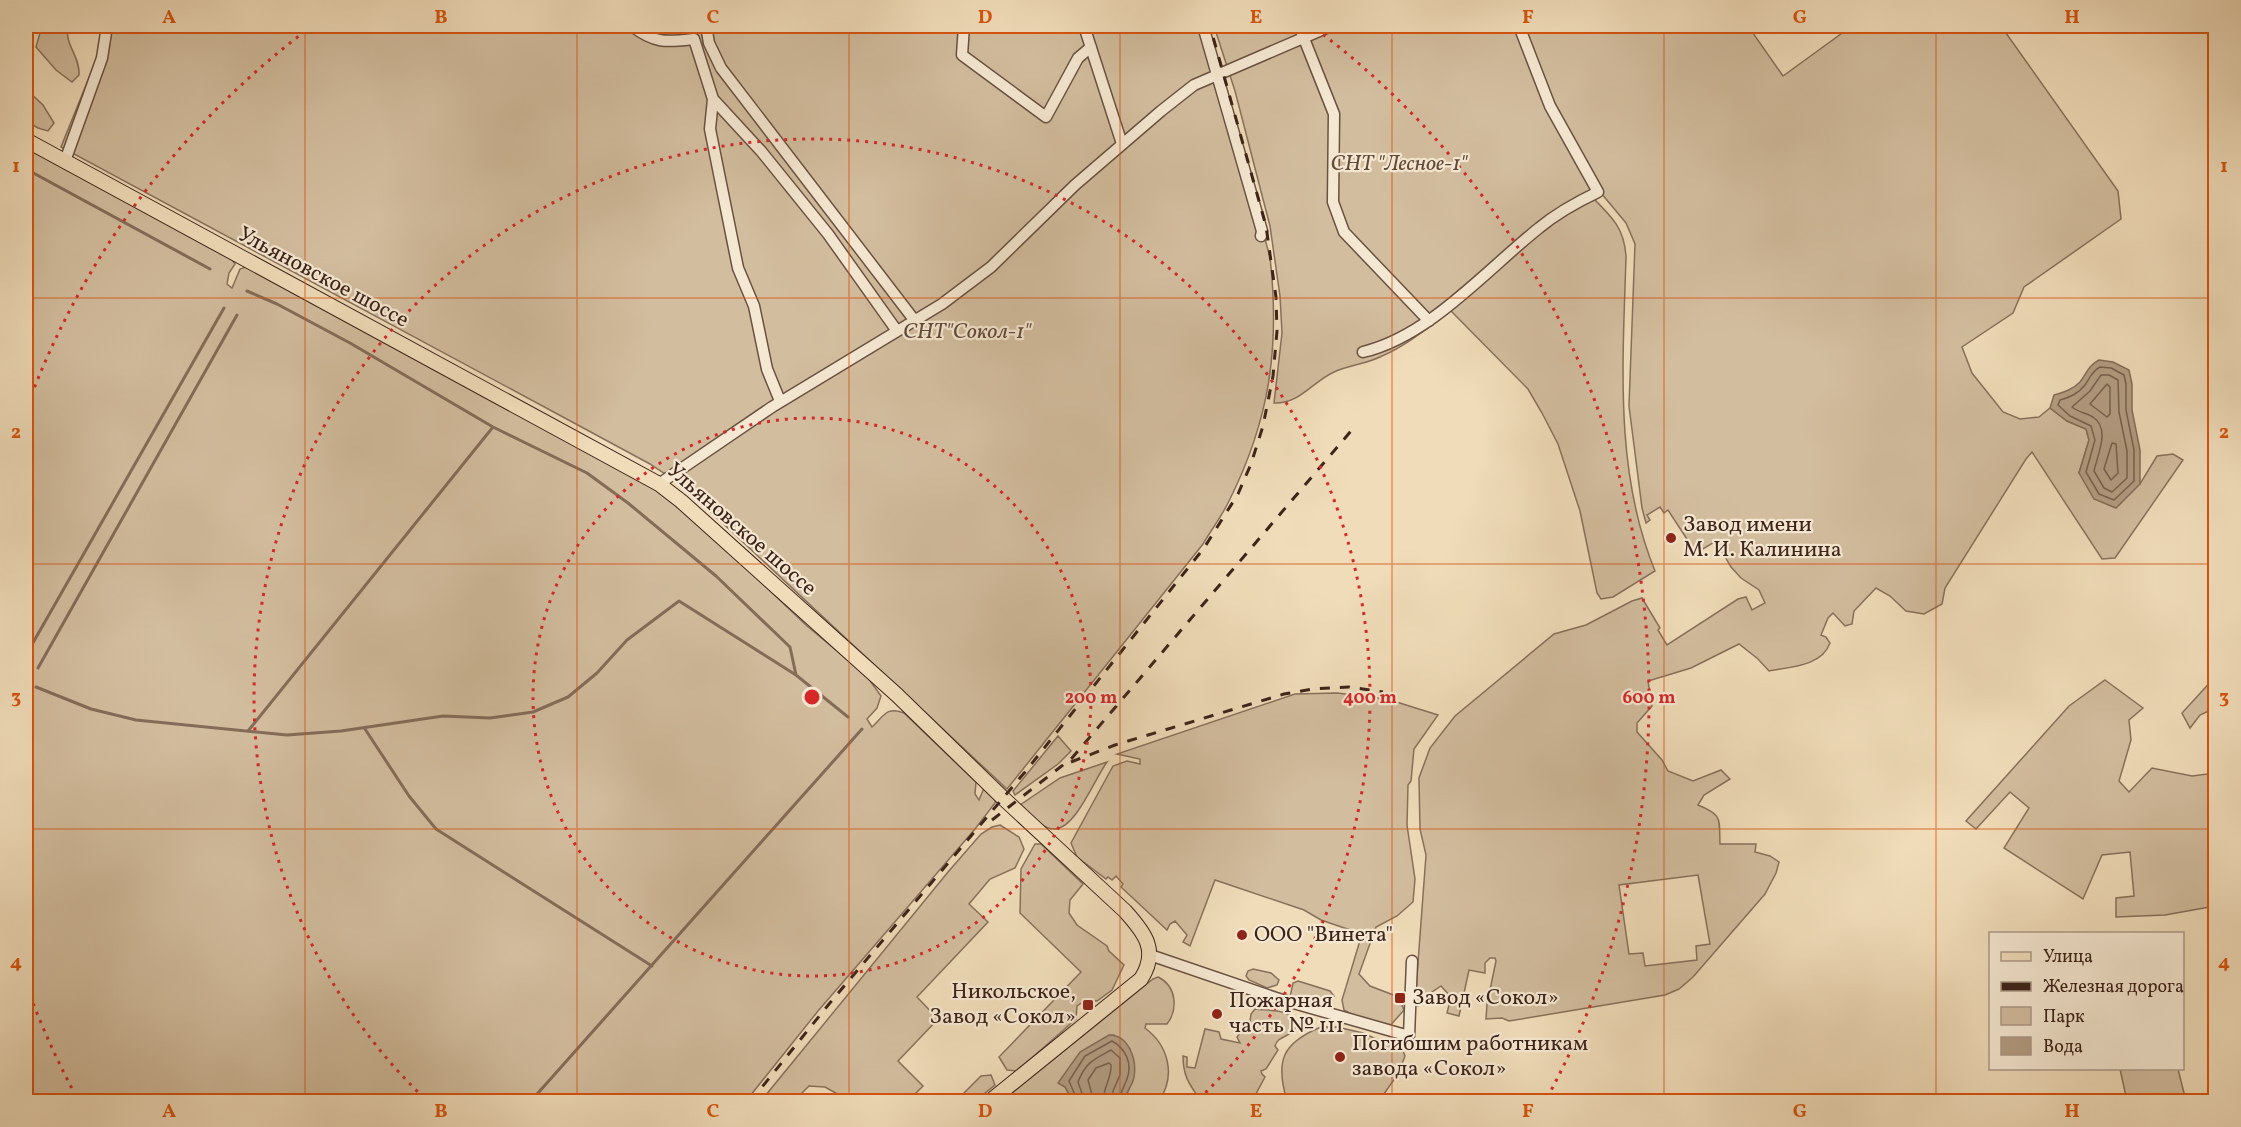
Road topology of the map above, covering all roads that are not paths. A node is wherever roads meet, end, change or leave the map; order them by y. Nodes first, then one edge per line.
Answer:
1 (108, 26) edge
2 (632, 26) edge
3 (706, 26) edge
4 (964, 26) edge
5 (1084, 26) edge
6 (1203, 26) edge
7 (1299, 26) edge
8 (1331, 26) edge
9 (1519, 26) edge
10 (1304, 37) junction
11 (1091, 47) junction
12 (1218, 74) junction
13 (714, 99) junction
14 (26, 140) edge
15 (1122, 144) junction
16 (65, 161) junction
17 (1261, 236) dead end
18 (915, 321) junction
19 (1429, 321) junction
20 (897, 331) junction
21 (1363, 352) dead end
22 (780, 401) junction
23 (659, 484) junction
24 (1150, 956) junction
25 (1412, 960) dead end
26 (989, 1101) edge

1 - 16 street
2 - 13 street
3 - 18 street
4 - 11 street
5 - 11 street
6 - 12 street
7 - 10 street
8 - 10 street
9 - 19 street
10 - 12 street
10 - 19 street
11 - 15 street
12 - 15 street
12 - 17 street
13 - 20 street
13 - 22 street
14 - 16 main road, Ульяновское шоссе
15 - 18 street
16 - 23 main road, Ульяновское шоссе
18 - 20 street
19 - 21 street
20 - 22 street
22 - 23 street
23 - 24 main road, Ульяновское шоссе
24 - 25 street
24 - 26 main road

